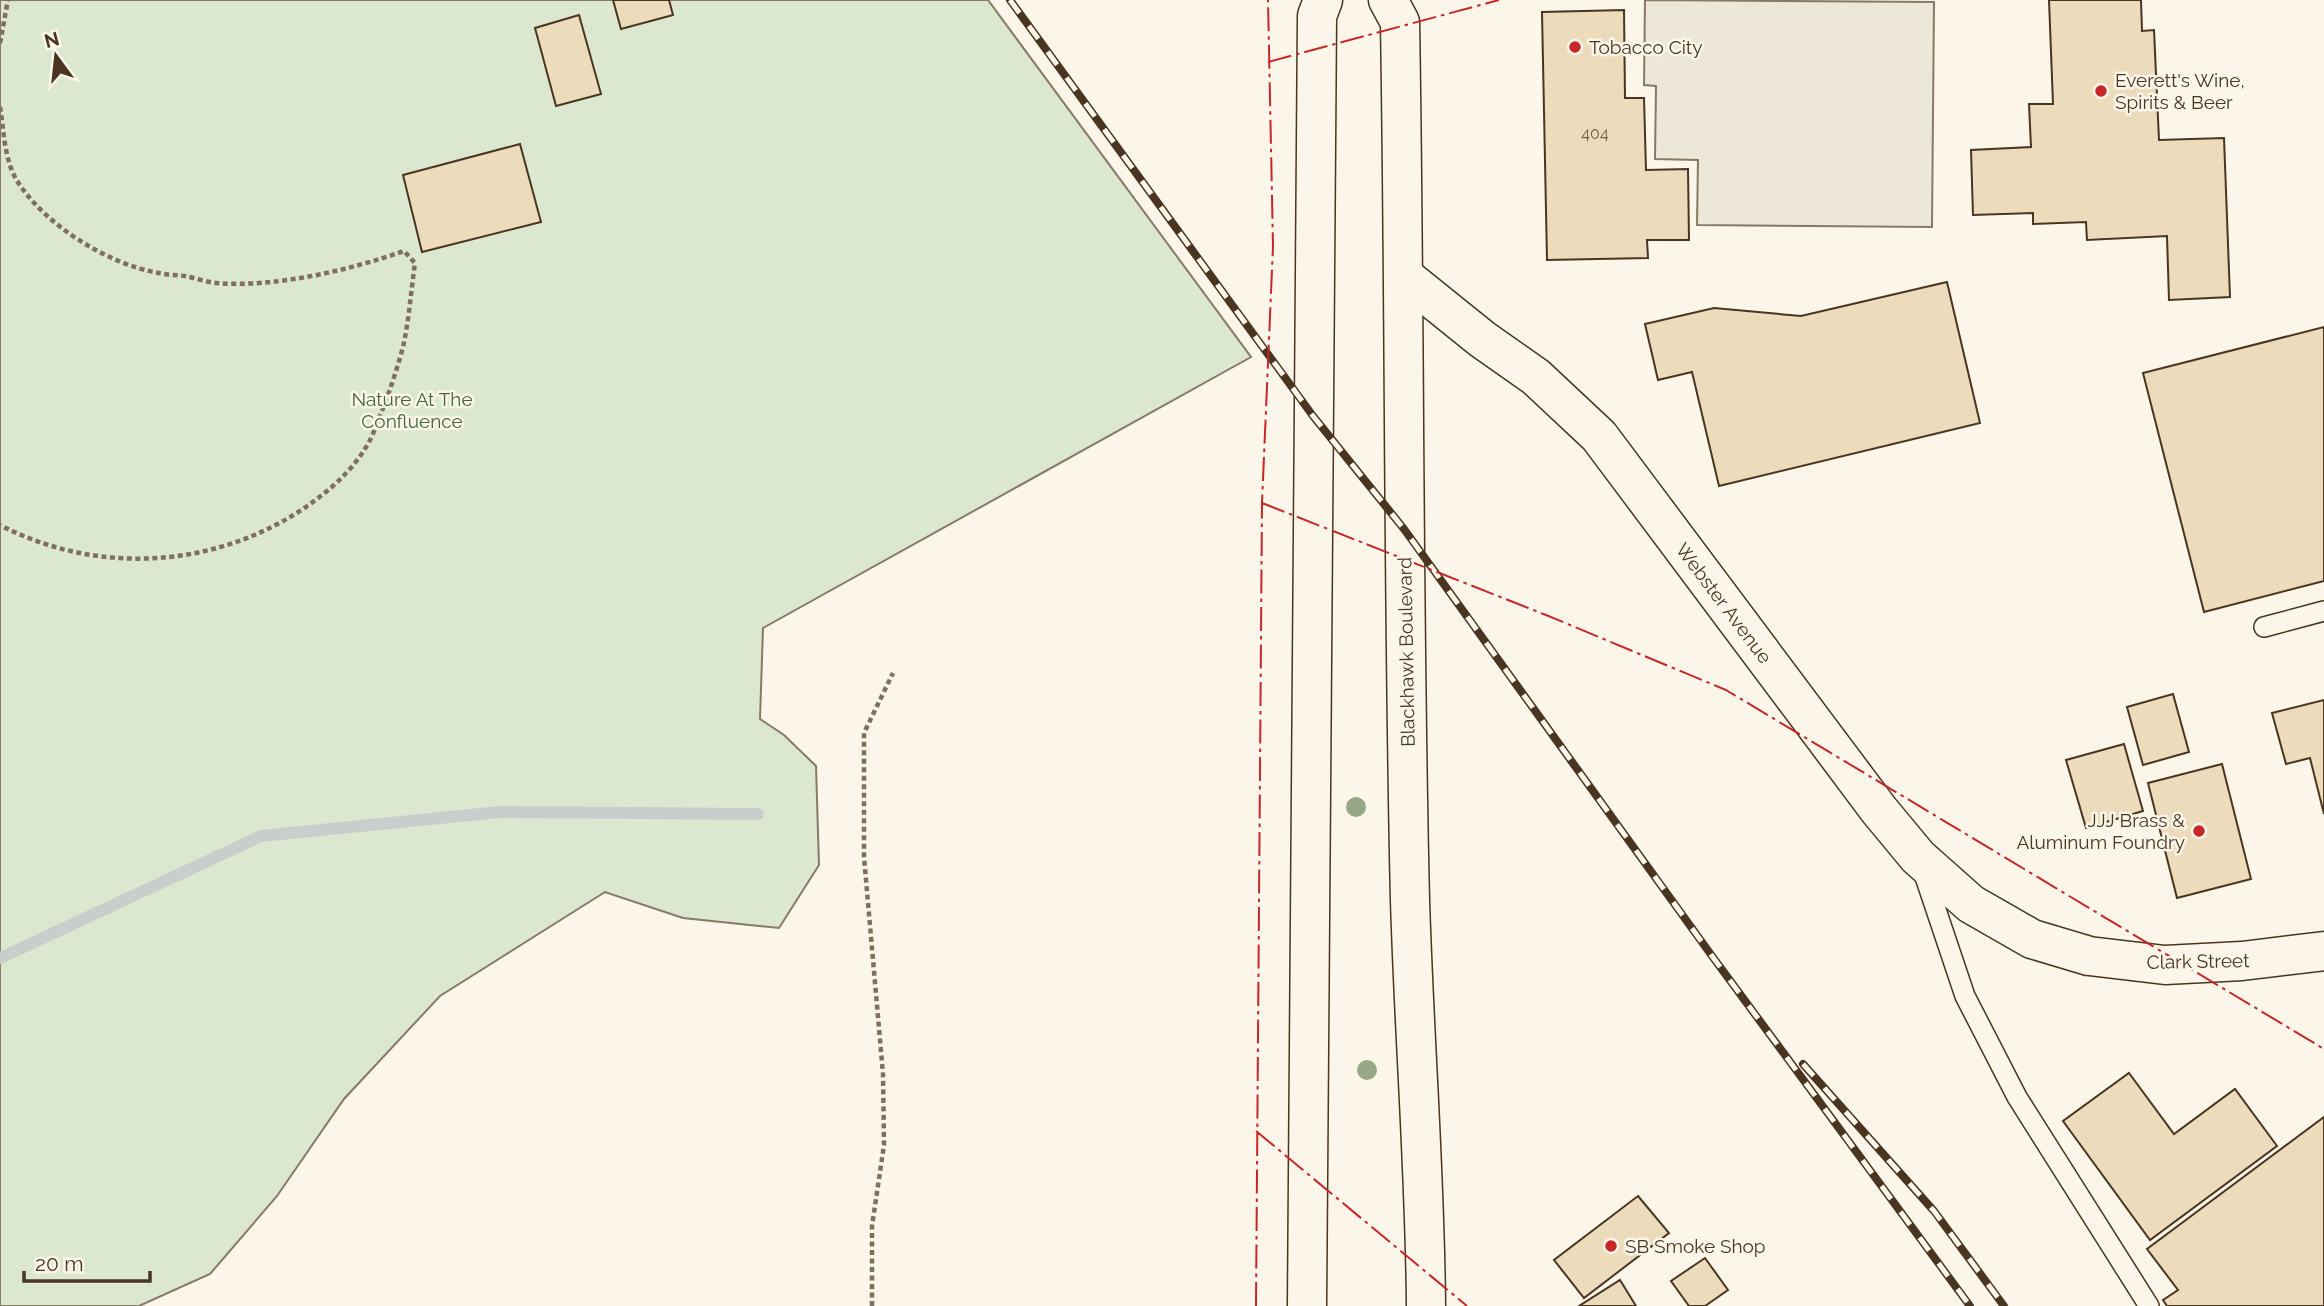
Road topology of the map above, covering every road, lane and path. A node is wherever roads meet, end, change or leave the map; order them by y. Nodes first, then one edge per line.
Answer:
1 (8, 0) edge
2 (1323, 0) edge
3 (1388, 0) edge
4 (0, 43) edge
5 (0, 107) edge
6 (1405, 277) junction
7 (0, 525) edge
8 (2324, 611) edge
9 (2264, 627) dead end
10 (893, 673) dead end
11 (1918, 857) junction
12 (2032, 940) joint
13 (2324, 951) edge
14 (872, 1306) edge
15 (1307, 1306) edge
16 (1426, 1306) edge
17 (2149, 1306) edge

1 - 4 path
2 - 15 main road
3 - 6 main road, Blackhawk Boulevard
5 - 7 path
6 - 11 main road, Webster Avenue
6 - 16 main road, Blackhawk Boulevard
8 - 9 lane
10 - 14 path
11 - 12 main road, Webster Avenue
11 - 17 lane
12 - 13 main road, Clark Street

